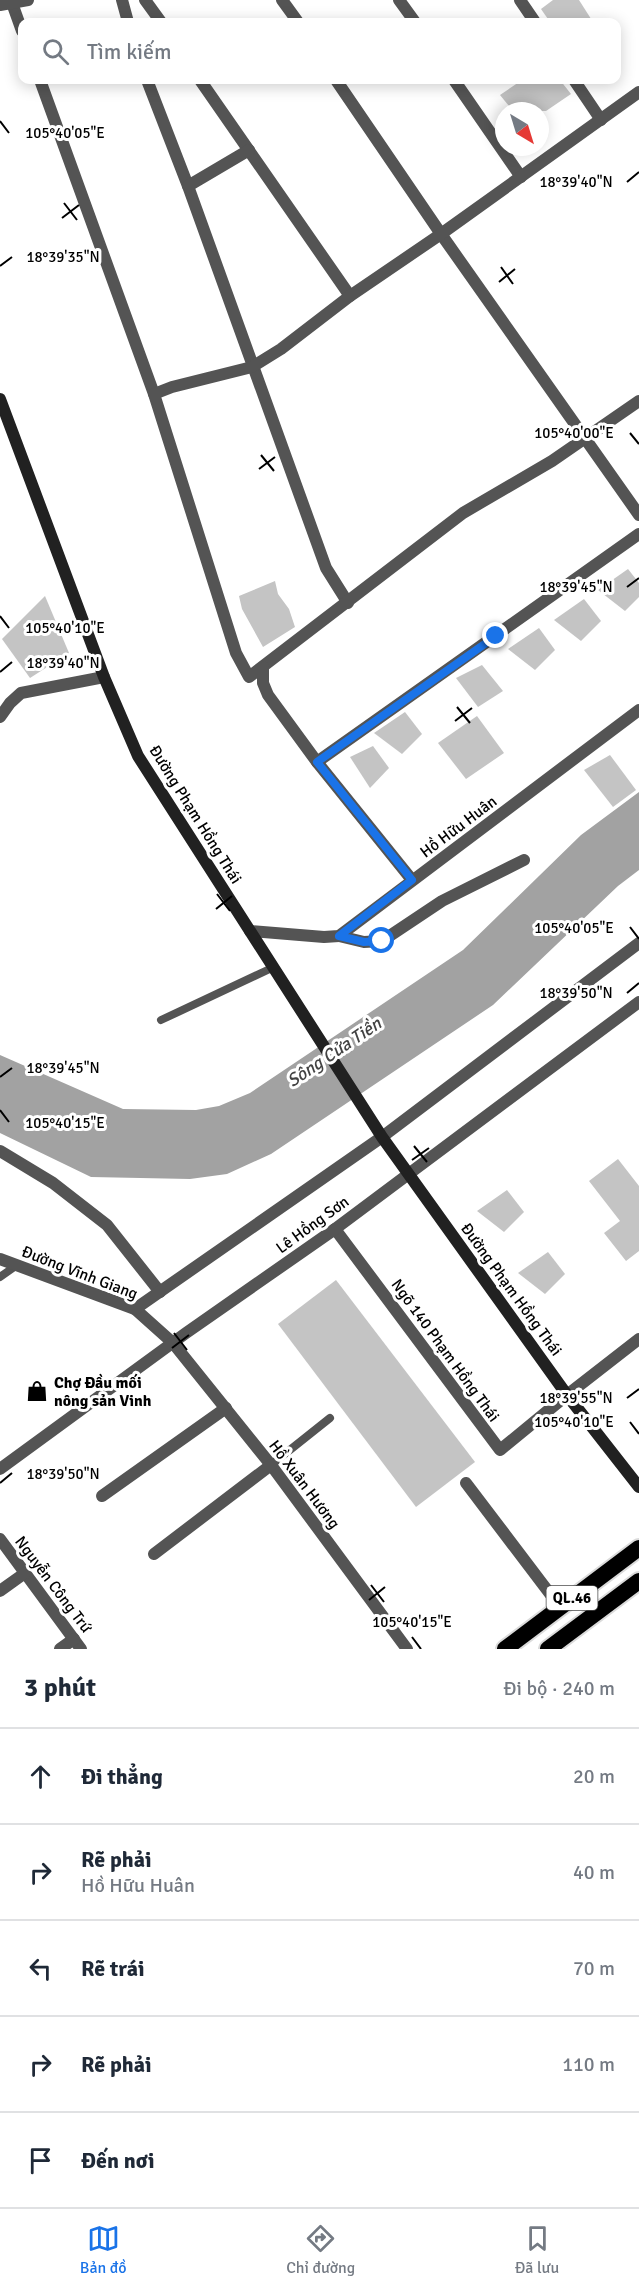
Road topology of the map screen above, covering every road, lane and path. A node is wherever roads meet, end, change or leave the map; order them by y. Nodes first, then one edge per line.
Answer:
1 (28, 0) edge
2 (122, 0) edge
3 (145, 0) edge
4 (282, 0) edge
5 (399, 0) edge
6 (520, 0) edge
7 (6, 4) edge
8 (127, 18) edge
9 (157, 18) edge
10 (295, 18) edge
11 (412, 18) edge
12 (532, 18) edge
13 (18, 24) edge
14 (41, 84) edge
15 (149, 84) edge
16 (203, 84) edge
17 (339, 84) edge
18 (457, 84) edge
19 (577, 84) edge
20 (639, 92) edge
21 (601, 120) junction
22 (249, 150) junction
23 (521, 177) junction
24 (188, 186) junction
25 (441, 234) junction
26 (350, 296) junction
27 (252, 367) junction
28 (154, 394) junction
29 (0, 399) edge
30 (639, 401) edge
31 (585, 438) junction
32 (639, 514) edge
33 (639, 534) edge
34 (348, 603) junction
35 (263, 667) junction
36 (104, 676) junction
37 (639, 710) edge
38 (0, 717) edge
39 (317, 762) junction
40 (524, 860) dead end
41 (412, 880) junction
42 (250, 931) junction
43 (339, 936) junction
44 (639, 943) edge
45 (274, 967) junction
46 (639, 1002) edge
47 (161, 1020) dead end
48 (382, 1137) junction
49 (0, 1150) edge
50 (409, 1173) junction
51 (334, 1229) junction
52 (0, 1259) edge
53 (16, 1265) junction
54 (0, 1277) edge
55 (160, 1292) junction
56 (135, 1309) junction
57 (639, 1340) edge
58 (173, 1343) junction
59 (567, 1395) junction
60 (226, 1408) junction
61 (330, 1418) dead end
62 (271, 1465) junction
63 (0, 1469) edge
64 (466, 1483) dead end
65 (639, 1487) edge
66 (102, 1496) dead end
67 (0, 1539) edge
68 (639, 1548) edge
69 (154, 1554) dead end
70 (25, 1574) junction
71 (639, 1581) edge
72 (0, 1591) edge
73 (560, 1607) junction
74 (78, 1644) edge
75 (559, 1646) edge
76 (60, 1649) edge
77 (407, 1649) edge
78 (505, 1649) edge

1 - 7 street
2 - 8 street
3 - 9 street
4 - 10 street
5 - 11 street
6 - 12 street
7 - 13 street
14 - 28 street
15 - 24 street
16 - 22 street
17 - 25 street
18 - 23 street
19 - 21 street
20 - 21 street
21 - 23 street
22 - 24 street
22 - 26 street
23 - 25 street
24 - 27 street
25 - 26 street
25 - 31 street
26 - 27 street
27 - 28 street
27 - 34 street
28 - 35 street
29 - 36 main road, Đường Phạm Hồng Thái
30 - 31 street
31 - 32 street
31 - 34 street
33 - 39 street
34 - 35 street
35 - 39 street
36 - 38 street
36 - 42 main road, Đường Phạm Hồng Thái
37 - 41 street, Hồ Hữu Huân
39 - 41 street
40 - 43 street
41 - 43 street, Hồ Hữu Huân
42 - 43 street
42 - 45 main road, Đường Phạm Hồng Thái
44 - 48 street
45 - 47 lane
45 - 48 main road, Đường Phạm Hồng Thái
46 - 50 street, Lê Hồng Sơn
48 - 50 main road, Đường Phạm Hồng Thái
48 - 55 street
49 - 55 street
50 - 51 street, Lê Hồng Sơn
50 - 59 main road, Đường Phạm Hồng Thái
51 - 58 street, Lê Hồng Sơn
51 - 59 street, Ngõ 140 Phạm Hồng Thái
52 - 53 street, Đường Vĩnh Giang
53 - 54 lane
53 - 56 street, Đường Vĩnh Giang
55 - 56 street
56 - 58 street, Đường Vĩnh Giang
57 - 59 street
58 - 60 street, Hồ Xuân Hương
58 - 63 street, Lê Hồng Sơn
59 - 65 main road, Đường Phạm Hồng Thái
60 - 62 street, Hồ Xuân Hương
60 - 66 street
61 - 62 lane
62 - 69 street
62 - 77 street, Hồ Xuân Hương
64 - 73 street
67 - 70 street, Nguyễn Công Trứ
68 - 73 highway, QL.46
70 - 72 street
70 - 74 street, Nguyễn Công Trứ
71 - 75 highway, QL.46
73 - 78 highway, QL.46
74 - 76 street

